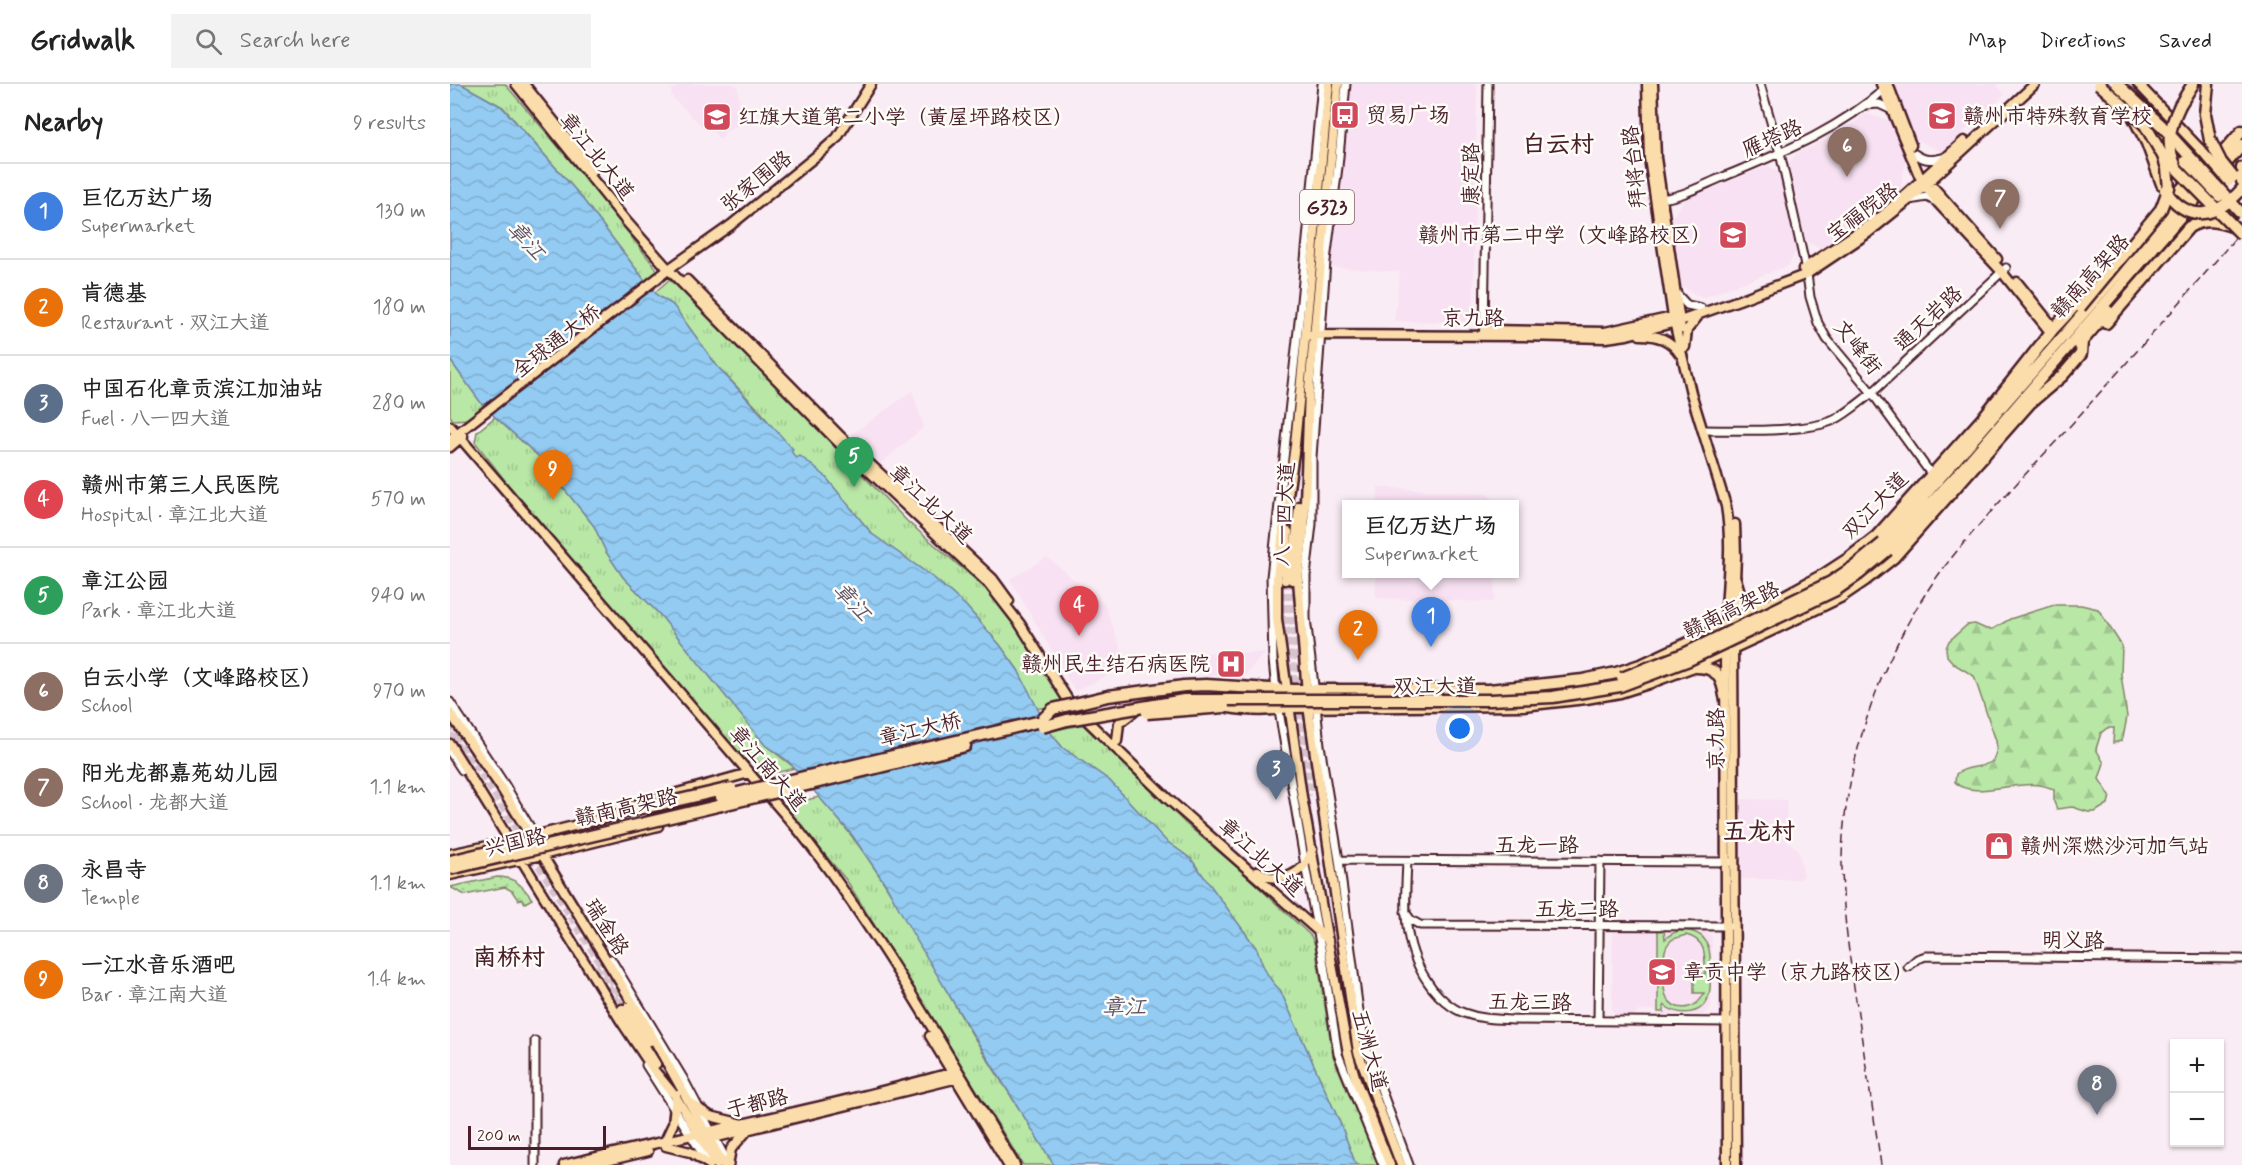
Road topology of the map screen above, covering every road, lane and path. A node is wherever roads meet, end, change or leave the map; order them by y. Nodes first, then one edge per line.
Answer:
1 (516, 84) edge
2 (524, 84) edge
3 (871, 84) edge
4 (1322, 84) edge
5 (1329, 84) edge
6 (1338, 84) edge
7 (1346, 84) edge
8 (1488, 84) edge
9 (1647, 84) edge
10 (1653, 84) edge
11 (1760, 84) edge
12 (2028, 84) edge
13 (2035, 84) edge
14 (2099, 84) edge
15 (2107, 84) edge
16 (2117, 84) edge
17 (2124, 84) edge
18 (2138, 84) edge
19 (2193, 84) edge
20 (2208, 84) edge
21 (1886, 86) edge
22 (1865, 105) junction
23 (1892, 110) junction
24 (2130, 110) junction
25 (2184, 131) junction
26 (2242, 131) edge
27 (2170, 145) junction
28 (2242, 145) edge
29 (1780, 153) junction
30 (1915, 154) junction
31 (2242, 155) edge
32 (1946, 157) junction
33 (2242, 168) edge
34 (2196, 173) junction
35 (1924, 180) junction
36 (2242, 181) edge
37 (2242, 188) edge
38 (2242, 195) edge
39 (1658, 199) junction
40 (1909, 200) junction
41 (1938, 203) junction
42 (2239, 212) edge
43 (2239, 228) edge
44 (2004, 270) junction
45 (1806, 271) junction
46 (669, 272) junction
47 (1676, 293) junction
48 (1702, 310) junction
49 (1676, 319) junction
50 (2067, 330) junction
51 (2053, 331) junction
52 (1314, 333) junction
53 (1484, 333) junction
54 (1627, 335) junction
55 (2082, 341) junction
56 (1685, 347) junction
57 (1682, 357) junction
58 (1872, 393) junction
59 (2026, 394) junction
60 (450, 426) edge
61 (1706, 430) junction
62 (454, 439) edge
63 (1295, 445) junction
64 (1305, 446) junction
65 (1931, 474) junction
66 (1920, 510) junction
67 (1885, 546) junction
68 (1735, 579) junction
69 (1774, 602) junction
70 (1729, 624) junction
71 (1729, 650) junction
72 (1691, 667) junction
73 (1256, 687) junction
74 (1281, 690) junction
75 (1310, 690) junction
76 (1725, 696) junction
77 (450, 702) edge
78 (1312, 706) junction
79 (1077, 707) junction
80 (1281, 707) junction
81 (1135, 711) junction
82 (450, 714) edge
83 (1089, 718) junction
84 (1041, 724) junction
85 (1117, 741) junction
86 (450, 744) edge
87 (450, 752) edge
88 (747, 774) junction
89 (810, 780) junction
90 (767, 797) junction
91 (645, 808) joint
92 (658, 826) joint
93 (564, 828) junction
94 (533, 836) junction
95 (595, 841) junction
96 (509, 842) junction
97 (1312, 849) junction
98 (450, 854) edge
99 (544, 855) junction
100 (520, 860) junction
101 (1339, 860) junction
102 (450, 861) edge
103 (1407, 861) junction
104 (1600, 861) junction
105 (1730, 862) junction
106 (1305, 865) junction
107 (450, 869) edge
108 (450, 875) edge
109 (1405, 912) junction
110 (1420, 925) junction
111 (1599, 926) junction
112 (1730, 926) junction
113 (1318, 932) junction
114 (1329, 940) junction
115 (1409, 941) junction
116 (1342, 945) junction
117 (2242, 958) edge
118 (1908, 967) dead end
119 (625, 1008) tunnel mouth
120 (1598, 1020) junction
121 (1730, 1022) junction
122 (535, 1041) dead end
123 (956, 1075) junction
124 (681, 1096) junction
125 (675, 1109) junction
126 (698, 1109) junction
127 (747, 1127) junction
128 (704, 1137) junction
129 (666, 1143) junction
130 (535, 1165) edge
131 (564, 1165) edge
132 (590, 1165) edge
133 (710, 1165) edge
134 (717, 1165) edge
135 (728, 1165) edge
136 (1008, 1165) edge
137 (1015, 1165) edge
138 (1383, 1165) edge
139 (1390, 1165) edge
140 (1401, 1165) edge
141 (1409, 1165) edge
142 (1726, 1165) edge
143 (1736, 1165) edge

1 - 46 main road, 章江北大道
2 - 46 main road, 章江北大道
3 - 46 main road, 张家围路
4 - 74 street
5 - 52 main road, 八一四大道 / G323
6 - 52 main road, 八一四大道 / G323
7 - 52 street
8 - 53 street, 康定路
9 - 39 main road, 拜将台路
10 - 39 main road, 拜将台路
11 - 29 street, 文峰街
12 - 32 main road, 宝福院路
13 - 35 main road, 宝福院路
14 - 24 highway, bridge
15 - 27 main road
16 - 42 highway, bridge
17 - 42 highway, bridge
18 - 25 main road
19 - 43 highway, bridge
20 - 37 highway, bridge
21 - 22 street, 雁塔路
21 - 23 main road
21 - 30 main road
22 - 23 street
22 - 29 street, 雁塔路
23 - 35 main road
24 - 37 highway, bridge
24 - 50 highway, bridge
25 - 27 main road
25 - 38 main road, bridge
26 - 50 highway, 赣南高架路
27 - 34 main road, bridge
28 - 59 highway, 赣南高架路
29 - 39 street, 雁塔路
29 - 45 street, 文峰街
30 - 32 street
30 - 35 main road
31 - 55 highway
32 - 35 main road, 宝福院路
33 - 36 highway
34 - 42 main road, bridge
34 - 51 highway, 双江大道
35 - 40 main road, 宝福院路
35 - 41 main road
35 - 44 main road
35 - 45 main road, 宝福院路
39 - 47 main road, 拜将台路
39 - 49 main road, 拜将台路
40 - 41 street
40 - 45 main road, 宝福院路
41 - 44 main road
42 - 43 main road
43 - 55 highway
44 - 51 main road
44 - 58 street, 通天岩路
45 - 48 main road, 宝福院路
45 - 58 street, 文峰街
46 - 62 main road, 全球通大桥
46 - 79 main road, 章江北大道
47 - 48 street
47 - 49 main road, 拜将台路
48 - 49 main road, 宝福院路
48 - 56 main road
49 - 53 main road, 京九路
49 - 54 main road, 京九路
49 - 56 main road, 京九路
49 - 57 main road, 京九路
50 - 66 highway, 赣南高架路
51 - 65 highway, 双江大道
52 - 53 main road, 京九路
52 - 63 main road, 八一四大道
52 - 64 main road, 八一四大道
52 - 75 street
53 - 54 main road, 京九路
54 - 57 main road
55 - 59 highway
55 - 67 highway, 双江大道
56 - 61 main road, 京九路
57 - 61 main road, 京九路
58 - 61 street, 通天岩路
58 - 65 street, 文峰街
59 - 66 highway, 赣南高架路
60 - 62 main road, 章江南大道
61 - 68 main road, 京九路
61 - 70 main road, 京九路
62 - 88 main road, 章江南大道
63 - 64 main road
63 - 74 main road, 八一四大道
64 - 75 main road, 八一四大道
65 - 67 highway, 双江大道
66 - 67 highway, 赣南高架路
66 - 67 highway
67 - 69 highway, 双江大道
67 - 71 highway, 双江大道
67 - 84 highway, 赣南高架路, bridge
68 - 69 highway
68 - 70 main road, 京九路
69 - 70 highway, 双江大道
70 - 71 main road, 京九路
70 - 75 highway, 双江大道
71 - 72 highway, 双江大道
71 - 76 main road, 京九路
71 - 105 main road, 京九路
72 - 76 highway
72 - 78 highway, 双江大道
73 - 74 highway, 双江大道
73 - 79 main road
73 - 84 highway, 双江大道, bridge
74 - 75 highway, 双江大道
74 - 80 main road, 八一四大道
75 - 78 main road, 八一四大道
76 - 105 main road, 京九路
77 - 94 street
78 - 80 highway, 双江大道
78 - 101 street
78 - 116 main road, 八一四大道
79 - 83 main road, 章江北大道
80 - 81 main road
80 - 84 highway, 双江大道, bridge
80 - 97 main road, 八一四大道
80 - 106 street
81 - 83 main road
81 - 85 main road
82 - 94 main road, 瑞金路
83 - 85 main road, 章江北大道
83 - 113 main road, 章江北大道
84 - 89 highway, 章江大桥
85 - 106 main road, 章江北大道
86 - 96 main road, 瑞金路
87 - 96 street
88 - 90 main road, 章江南大道
88 - 93 main road
89 - 91 highway, bridge
89 - 92 highway
89 - 102 highway, 赣南高架路, bridge
89 - 107 highway, 赣南高架路, bridge
90 - 95 main road
90 - 123 main road, 章江南大道
91 - 93 main road, 兴国路
92 - 95 main road, 兴国路
93 - 94 main road, 兴国路
94 - 96 main road, 兴国路
94 - 99 main road, 瑞金路
95 - 99 main road, 兴国路
96 - 98 main road, 兴国路
96 - 100 main road, 瑞金路
97 - 106 main road
97 - 114 main road, 八一四大道
99 - 100 main road, 兴国路
99 - 124 main road, 瑞金路
99 - 126 street
100 - 108 main road, 兴国路
100 - 124 main road, 瑞金路
100 - 125 street
101 - 103 street, 五龙一路
101 - 141 street
103 - 104 street, 五龙一路
103 - 109 street, 五龙三路
104 - 105 street, 五龙一路
104 - 111 street
105 - 112 main road, 京九路
106 - 113 street
109 - 110 street
109 - 115 street, 五龙三路
110 - 111 street, 五龙二路
110 - 115 street
111 - 112 street, 五龙二路
111 - 120 street
112 - 121 main road, 京九路
113 - 114 main road, 章江北大道
113 - 138 street
114 - 116 main road
114 - 139 main road, 五洲大道
115 - 120 street, 五龙三路
116 - 140 main road, 五洲大道
117 - 118 street, 明义路
119 - 124 main road
120 - 121 street, 五龙三路
121 - 142 main road, 京九路
121 - 143 main road, 京九路
122 - 130 street
123 - 127 main road, 于都路
123 - 136 main road, 章江南大道
123 - 137 main road, 章江南大道
124 - 125 main road
124 - 126 main road
124 - 128 main road, 瑞金路
125 - 128 street
125 - 129 main road
126 - 127 main road
126 - 128 street
127 - 128 main road, 于都路
127 - 135 main road
128 - 129 main road, 于都路
128 - 133 street
128 - 134 main road, 瑞金路
128 - 135 main road, 瑞金路
129 - 131 main road, 于都路
129 - 132 main road, 于都路
129 - 133 main road

